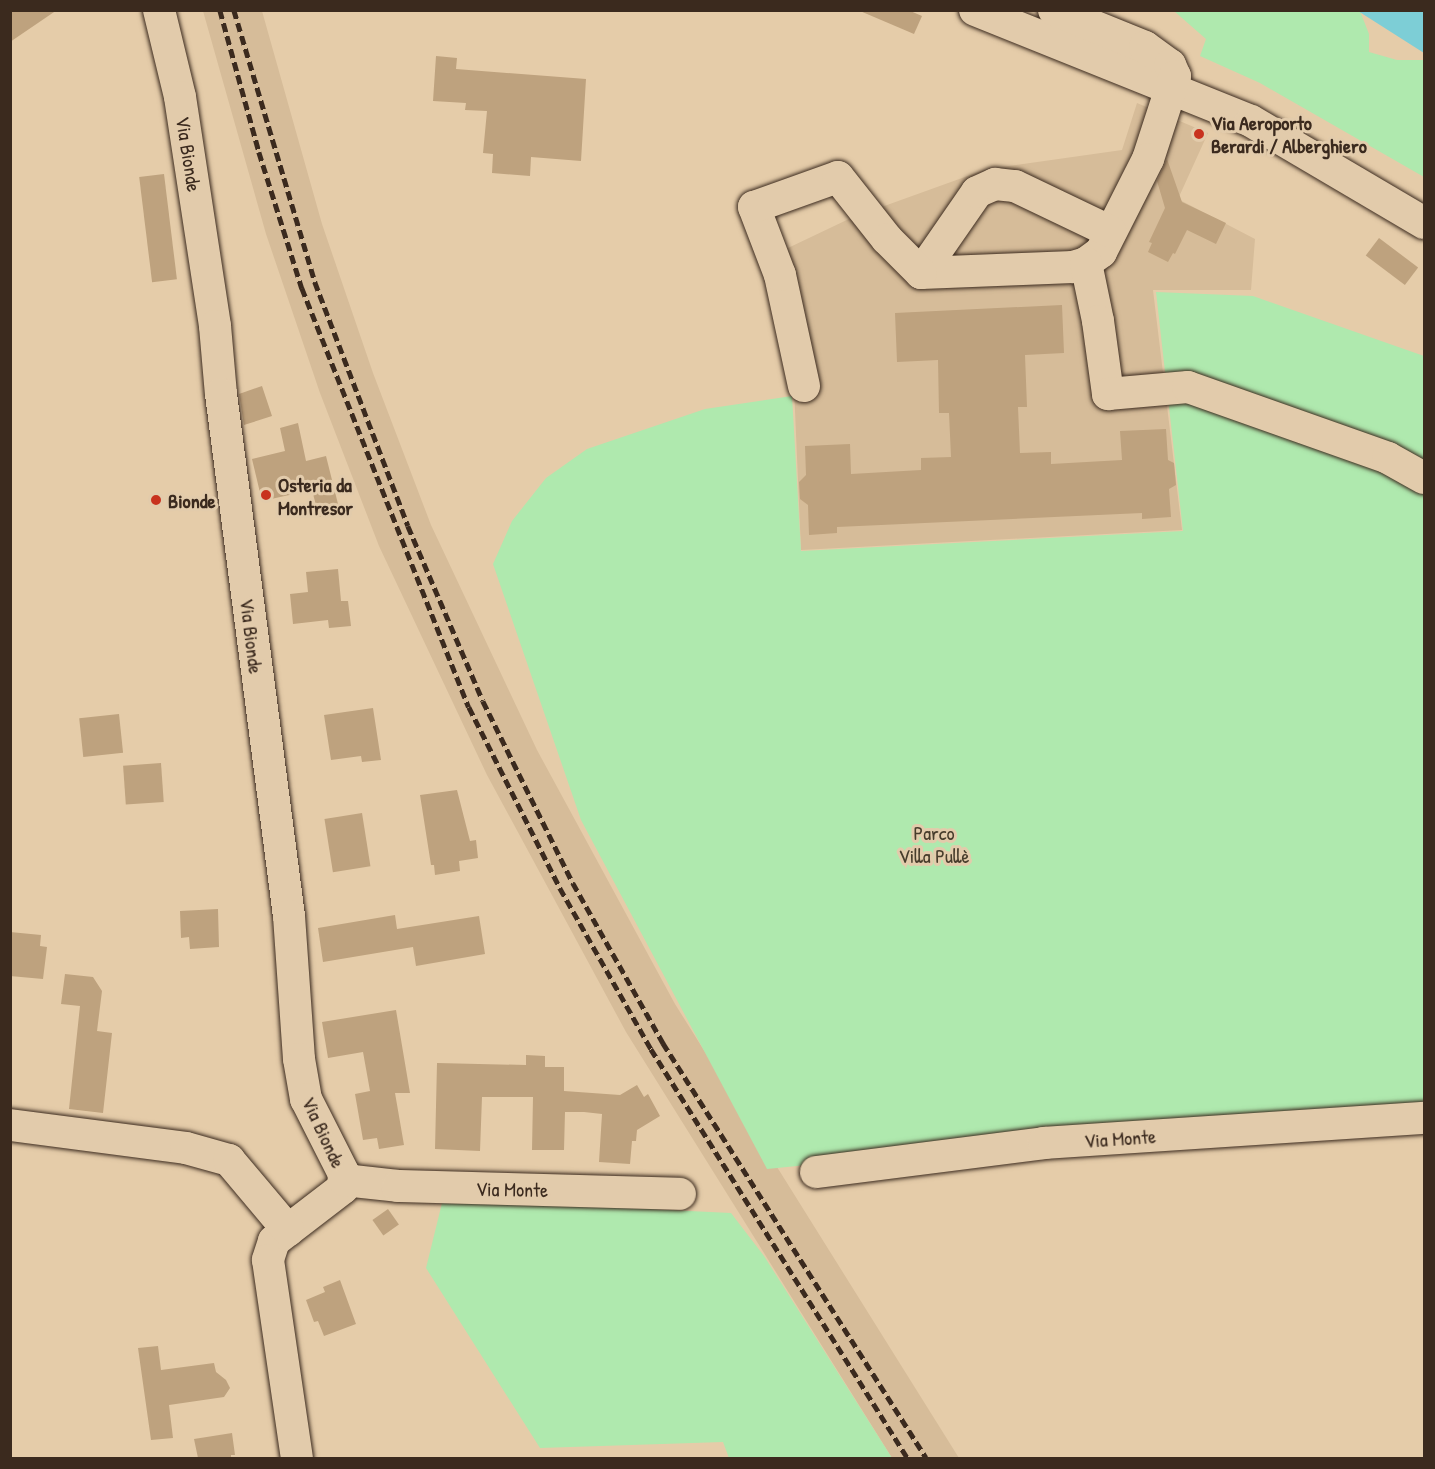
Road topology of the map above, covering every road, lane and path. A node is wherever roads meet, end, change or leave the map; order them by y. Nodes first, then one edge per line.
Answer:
1 (159, 10) edge
2 (975, 10) edge
3 (1054, 10) edge
4 (1172, 90) junction
5 (1425, 223) edge
6 (1111, 232) junction
7 (1086, 263) junction
8 (921, 273) junction
9 (804, 387) dead end
10 (1425, 478) edge
11 (1425, 1118) edge
12 (10, 1125) edge
13 (816, 1172) dead end
14 (343, 1184) junction
15 (680, 1194) dead end
16 (288, 1230) junction
17 (297, 1458) edge

1 - 14 street, Via Bionde
2 - 4 street
3 - 4 street
4 - 5 street
4 - 6 street
6 - 7 street
6 - 8 street
7 - 8 street
7 - 10 street
8 - 9 street
11 - 13 street, Via Monte
12 - 16 street
14 - 15 street, Via Monte
14 - 16 street, Via Bionde
16 - 17 street, Via Bionde

